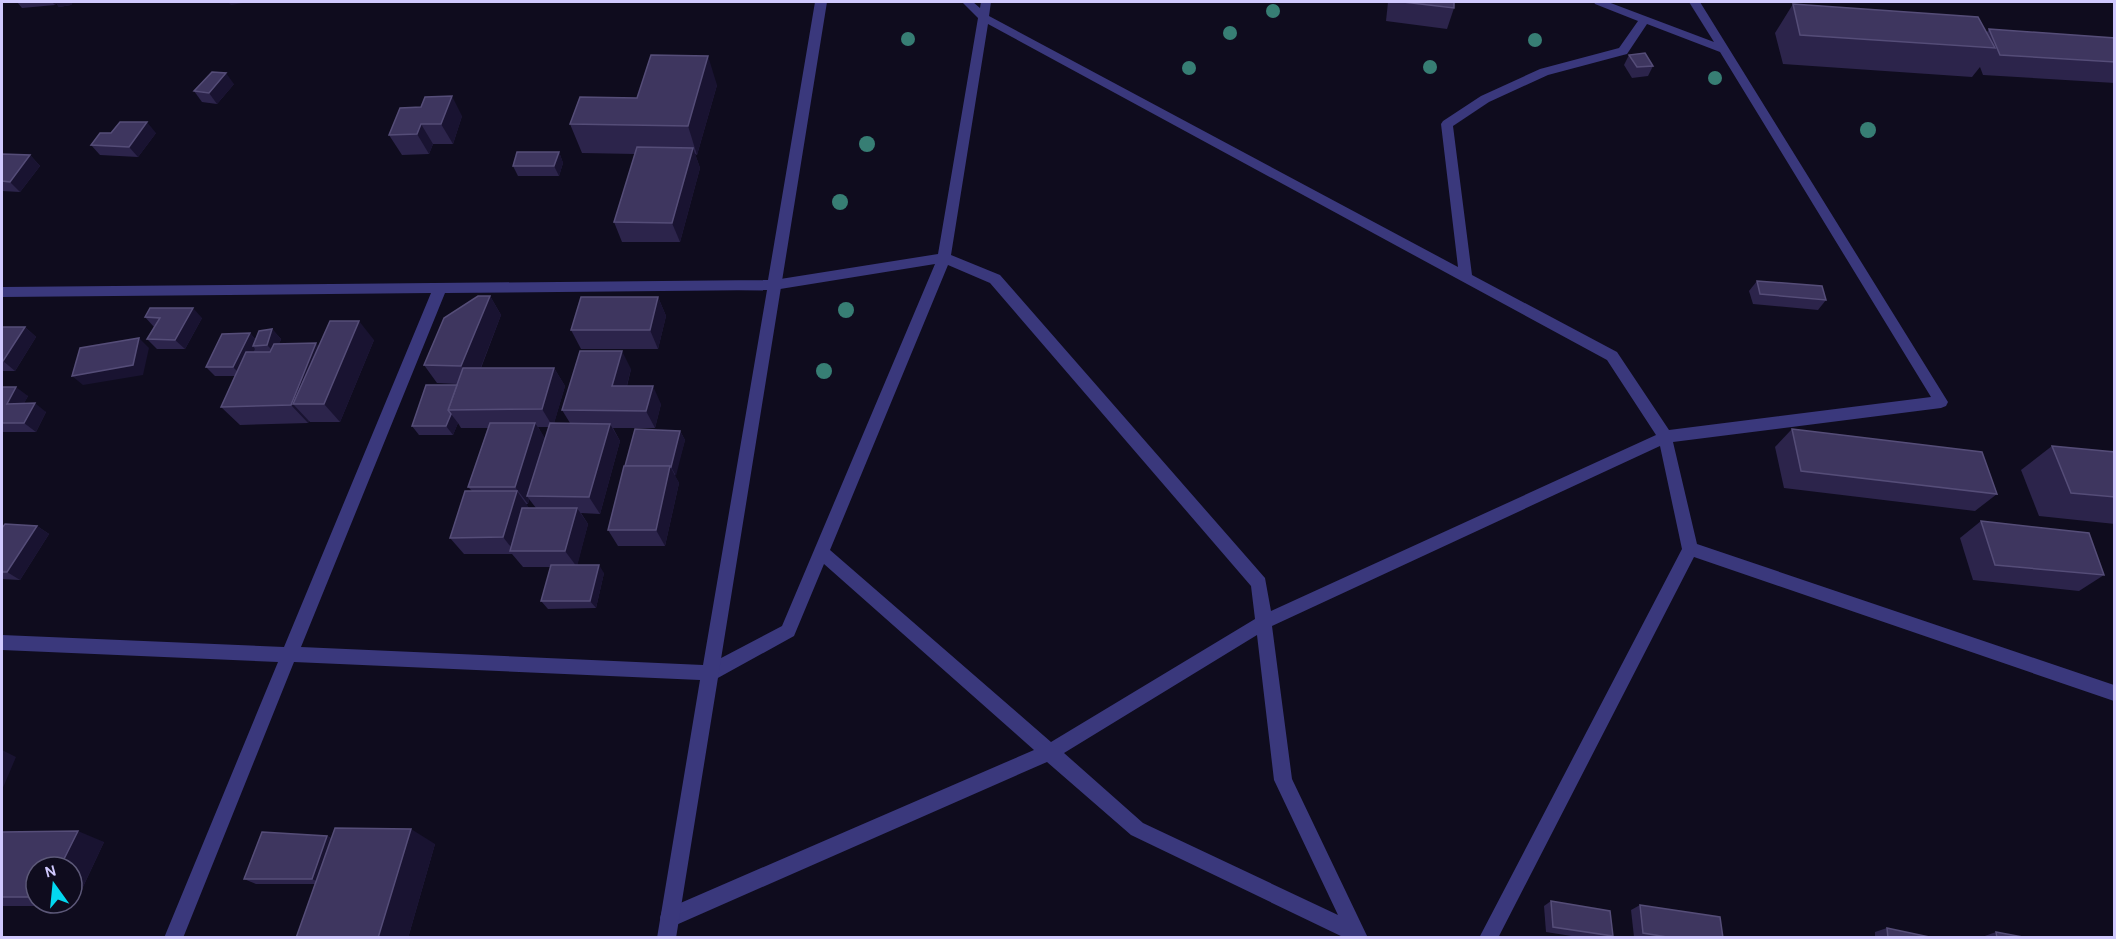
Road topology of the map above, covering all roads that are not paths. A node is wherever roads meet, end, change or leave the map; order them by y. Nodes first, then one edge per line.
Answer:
1 (821, 2) edge
2 (967, 2) edge
3 (986, 2) edge
4 (1599, 2) edge
5 (1695, 2) edge
6 (983, 17) junction
7 (1645, 19) junction
8 (1725, 50) junction
9 (944, 258) junction
10 (1466, 277) junction
11 (774, 285) junction
12 (440, 288) junction
13 (2, 292) edge
14 (1665, 437) junction
15 (1690, 549) junction
16 (821, 552) junction
17 (1264, 622) junction
18 (2, 642) edge
19 (288, 656) junction
20 (710, 673) junction
21 (2115, 693) edge
22 (1050, 752) junction
23 (669, 918) junction
24 (1357, 935) edge
25 (172, 938) edge
26 (666, 938) edge
27 (1488, 938) edge

1 - 11 street
2 - 6 street
3 - 6 street
4 - 7 street
5 - 8 street
6 - 9 street
6 - 10 street
7 - 8 street
7 - 10 street
8 - 14 street
9 - 11 street
9 - 16 street
9 - 17 street
10 - 14 street
11 - 12 street
11 - 20 street
12 - 13 street
12 - 19 street
14 - 15 street
14 - 17 street
15 - 21 street
15 - 27 street
16 - 20 street
16 - 22 street
17 - 22 street
17 - 24 street
18 - 19 street
19 - 20 street
19 - 25 street
20 - 23 street
22 - 23 street
22 - 24 street
23 - 26 street

